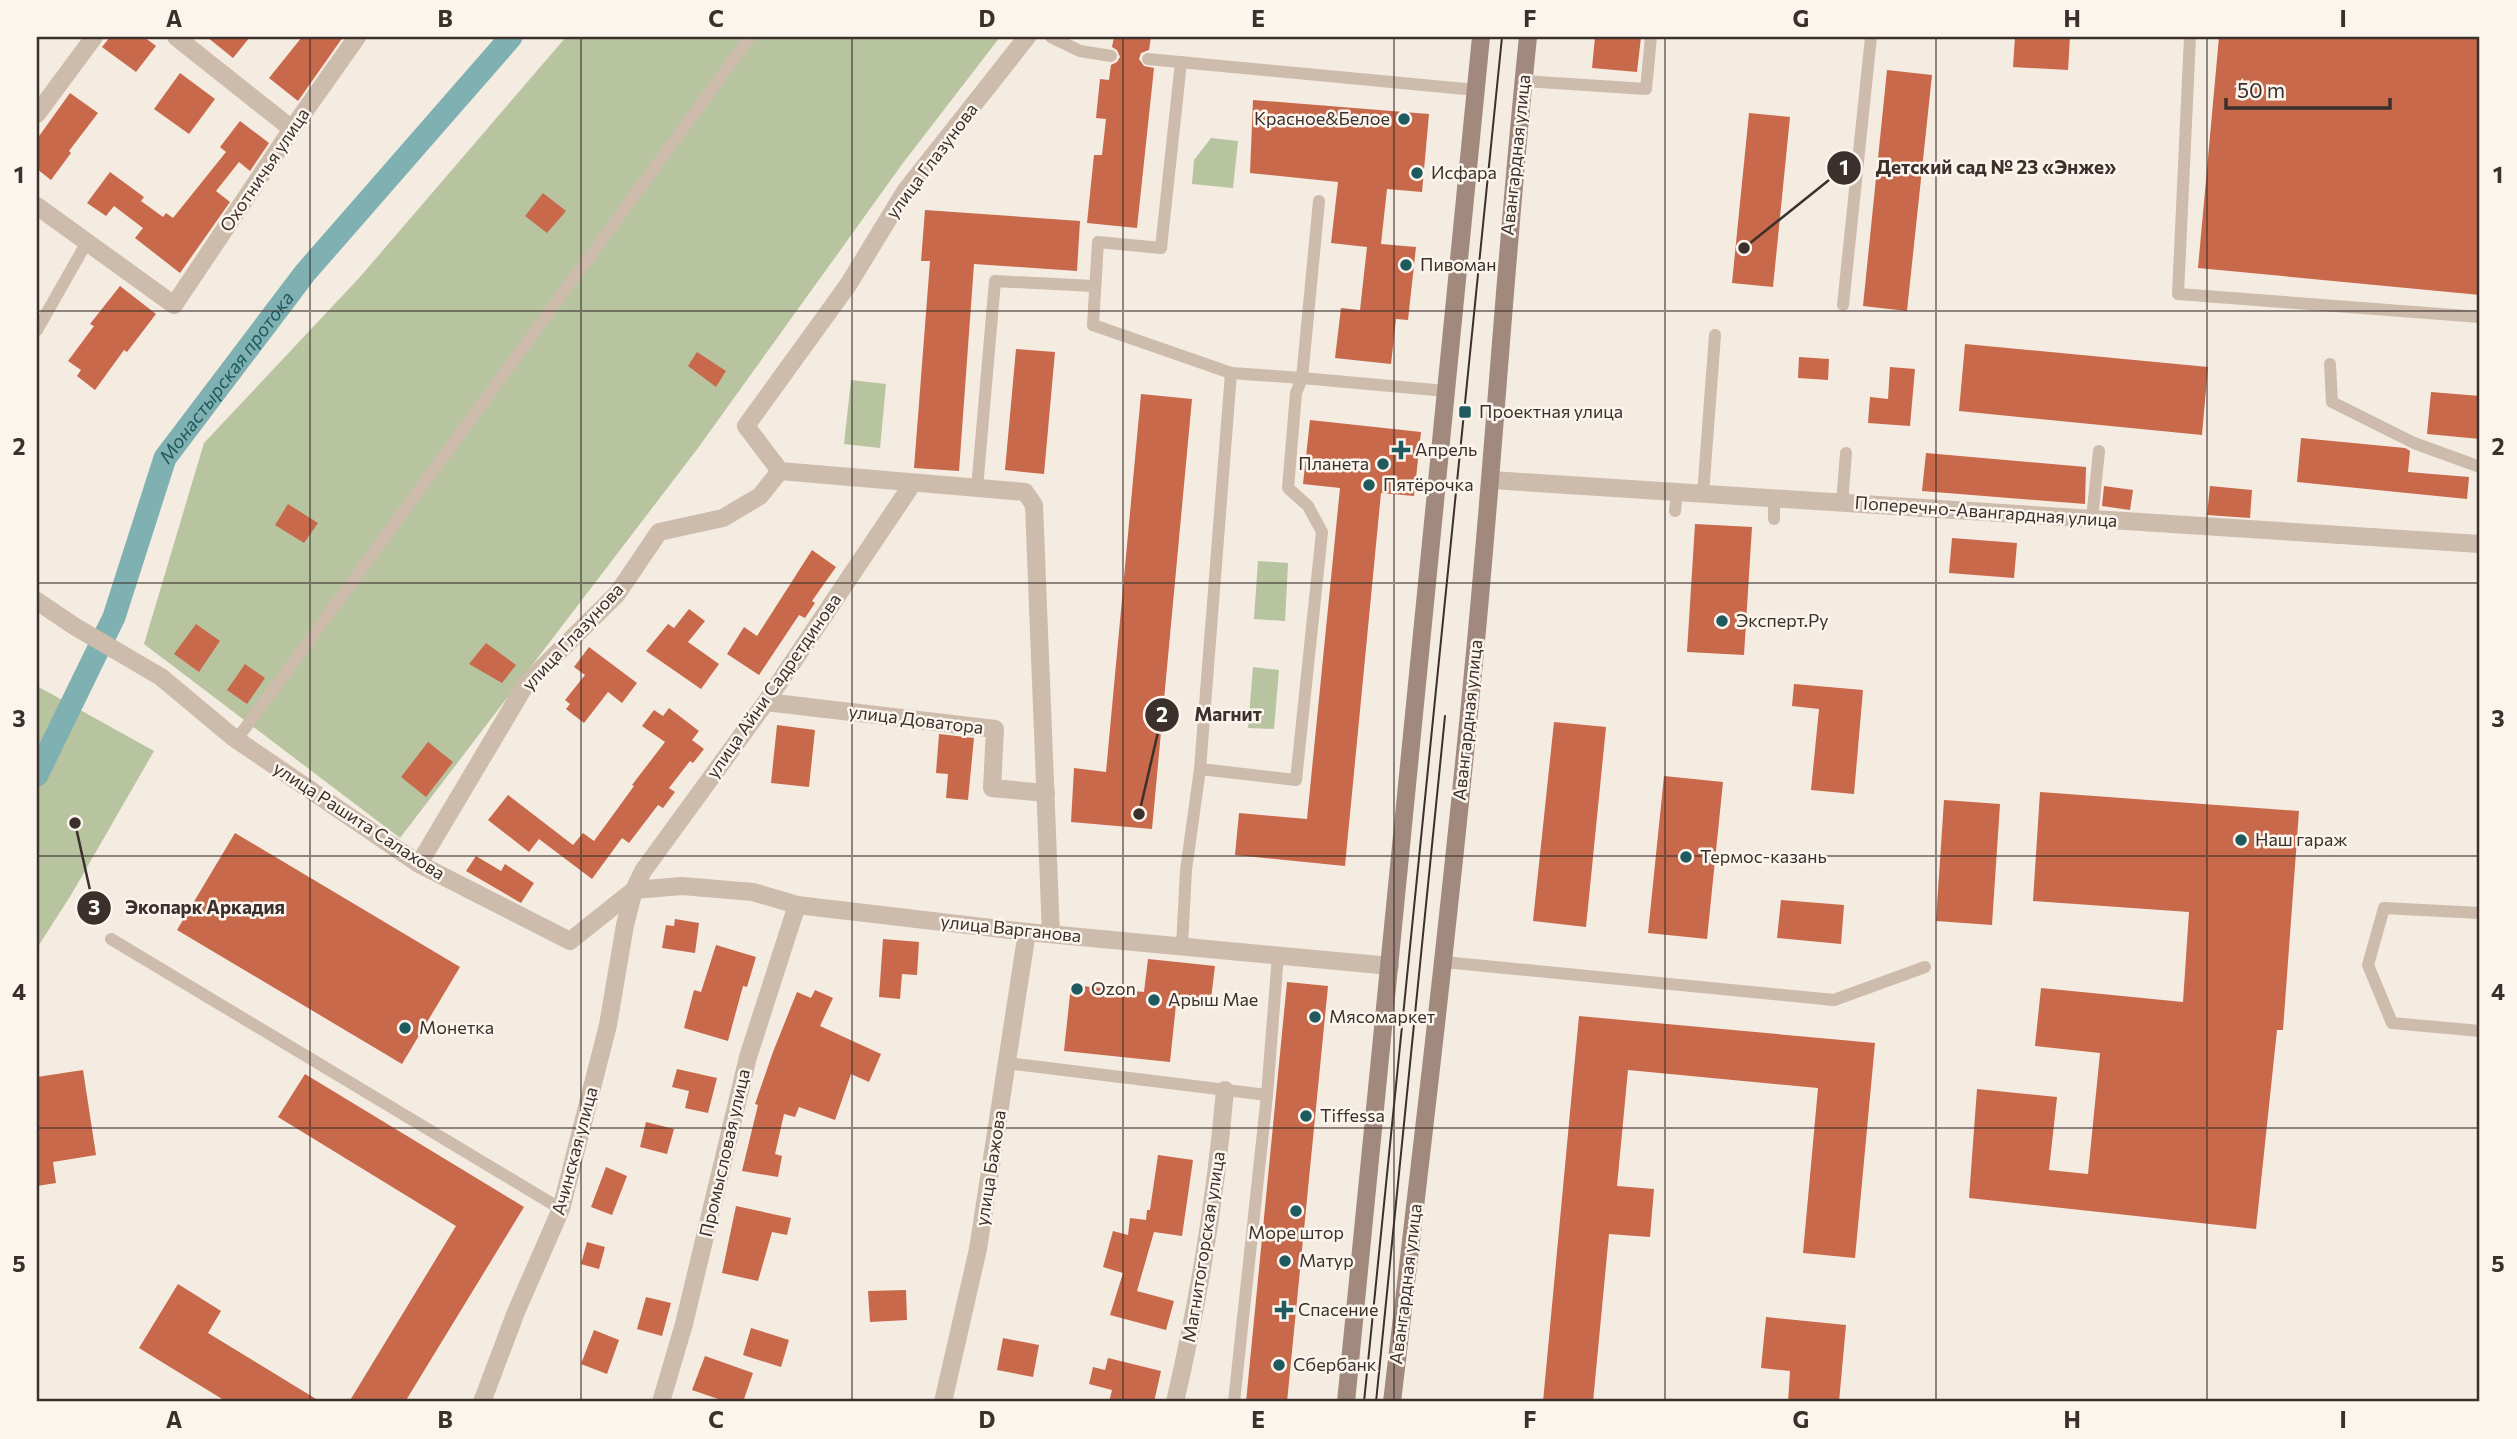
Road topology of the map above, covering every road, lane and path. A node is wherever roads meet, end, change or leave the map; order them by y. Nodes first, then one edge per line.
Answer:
1 (94, 37) edge
2 (176, 37) edge
3 (358, 37) edge
4 (750, 37) edge
5 (1027, 37) edge
6 (1051, 37) edge
7 (1481, 37) edge
8 (1528, 37) edge
9 (1651, 37) edge
10 (1871, 37) edge
11 (2190, 37) edge
12 (1111, 56) dead end
13 (1148, 59) dead end
14 (1181, 62) junction
15 (1523, 81) junction
16 (1476, 90) junction
17 (37, 114) edge
18 (292, 129) junction
19 (1319, 201) dead end
20 (37, 206) edge
21 (87, 242) junction
22 (1094, 286) junction
23 (1843, 305) dead end
24 (2480, 317) edge
25 (37, 330) edge
26 (1715, 335) dead end
27 (2330, 363) dead end
28 (1231, 373) junction
29 (1302, 378) junction
30 (1446, 391) junction
31 (2099, 451) dead end
32 (1846, 453) dead end
33 (2480, 467) edge
34 (780, 471) junction
35 (1491, 481) junction
36 (913, 483) junction
37 (978, 488) junction
38 (1677, 492) junction
39 (1703, 494) junction
40 (1774, 498) junction
41 (1842, 503) junction
42 (1675, 511) dead end
43 (1774, 519) dead end
44 (2092, 519) junction
45 (2480, 544) edge
46 (37, 601) edge
47 (766, 702) junction
48 (234, 738) junction
49 (1200, 769) junction
50 (1046, 793) junction
51 (419, 864) junction
52 (635, 890) junction
53 (797, 905) junction
54 (2480, 913) edge
55 (1027, 932) junction
56 (1051, 934) junction
57 (111, 939) dead end
58 (1182, 946) junction
59 (1278, 954) junction
60 (1444, 962) junction
61 (1390, 966) junction
62 (1925, 967) dead end
63 (2480, 1031) edge
64 (1007, 1063) junction
65 (1225, 1090) junction
66 (1267, 1095) junction
67 (561, 1209) junction
68 (482, 1402) edge
69 (661, 1402) edge
70 (943, 1402) edge
71 (1175, 1402) edge
72 (1234, 1402) edge
73 (1346, 1402) edge
74 (1392, 1402) edge

1 - 17 street
2 - 18 street
3 - 18 street, Охотничья улица
4 - 48 lane
5 - 34 street, улица Глазунова
6 - 12 lane
7 - 16 main road
8 - 15 main road, Авангардная улица
9 - 15 lane
10 - 23 lane
11 - 24 lane
13 - 14 lane
14 - 16 lane
14 - 22 lane
15 - 35 main road, Авангардная улица
16 - 30 main road
18 - 21 street, Охотничья улица
19 - 29 lane
20 - 21 street
21 - 25 lane
22 - 28 lane
22 - 37 lane
26 - 39 lane
27 - 33 lane
28 - 29 lane
28 - 49 lane
29 - 30 lane
29 - 49 lane
30 - 61 main road
31 - 44 lane
32 - 41 lane
34 - 36 street
34 - 51 street, улица Глазунова
35 - 38 street, Поперечно-Авангардная улица
35 - 60 main road, Авангардная улица
36 - 37 street
36 - 47 street, улица Айни Садретдинова
37 - 50 street
38 - 39 street, Поперечно-Авангардная улица
38 - 42 lane
39 - 40 street, Поперечно-Авангардная улица
40 - 41 street, Поперечно-Авангардная улица
40 - 43 lane
41 - 44 street, Поперечно-Авангардная улица
44 - 45 street, Поперечно-Авангардная улица
46 - 48 street, улица Рашита Салахова
47 - 50 street, улица Доватора
47 - 52 street, улица Айни Садретдинова
48 - 51 street, улица Рашита Салахова
49 - 58 lane
50 - 56 street
51 - 52 street, улица Рашита Салахова
52 - 53 street, улица Варганова
52 - 67 street, Ачинская улица
53 - 55 street, улица Варганова
53 - 69 street, Промысловая улица
54 - 63 lane
55 - 56 street, улица Варганова
55 - 64 street, улица Бажова
56 - 58 street, улица Варганова
57 - 67 lane
58 - 59 street, улица Варганова
59 - 61 street, улица Варганова
59 - 66 lane
60 - 62 lane
60 - 74 main road, Авангардная улица
61 - 73 main road
64 - 65 lane
64 - 70 street, улица Бажова
65 - 66 lane
65 - 71 street, Магнитогорская улица
66 - 72 lane
67 - 68 street, Ачинская улица

